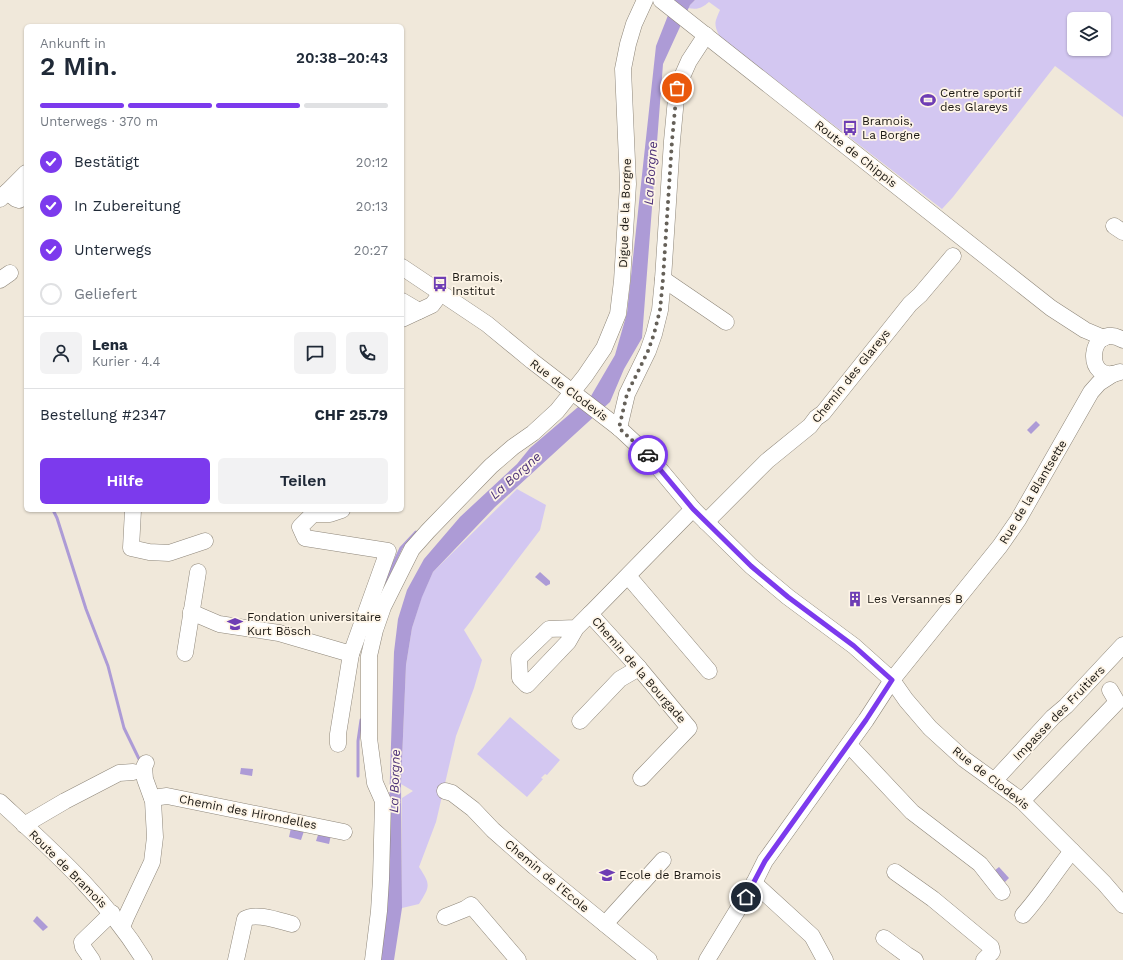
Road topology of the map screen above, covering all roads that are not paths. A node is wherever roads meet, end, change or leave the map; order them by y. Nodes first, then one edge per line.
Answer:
1 (645, 0) edge
2 (661, 0) edge
3 (706, 35) junction
4 (24, 175) edge
5 (24, 194) edge
6 (3, 196) edge
7 (953, 256) dead end
8 (404, 268) edge
9 (663, 279) junction
10 (441, 293) junction
11 (404, 302) edge
12 (1051, 308) junction
13 (419, 311) junction
14 (404, 318) edge
15 (726, 322) dead end
16 (1123, 327) edge
17 (1112, 338) edge
18 (1094, 358) junction
19 (1119, 374) edge
20 (1091, 392) junction
21 (574, 393) junction
22 (619, 428) junction
23 (693, 509) junction
24 (133, 512) edge
25 (310, 512) edge
26 (336, 512) edge
27 (706, 522) junction
28 (205, 541) dead end
29 (198, 572) dead end
30 (628, 576) junction
31 (191, 612) junction
32 (590, 614) junction
33 (576, 628) dead end
34 (1123, 645) edge
35 (185, 653) dead end
36 (351, 654) junction
37 (639, 668) junction
38 (709, 671) dead end
39 (892, 680) junction
40 (1110, 690) dead end
41 (347, 714) dead end
42 (580, 721) dead end
43 (338, 744) dead end
44 (849, 745) junction
45 (146, 763) dead end
46 (133, 772) dead end
47 (641, 778) dead end
48 (994, 781) junction
49 (445, 791) dead end
50 (152, 798) junction
51 (1022, 801) junction
52 (0, 802) edge
53 (24, 825) junction
54 (344, 832) dead end
55 (1072, 851) junction
56 (663, 860) dead end
57 (895, 872) dead end
58 (754, 883) junction
59 (1002, 892) dead end
60 (1123, 905) edge
61 (112, 913) junction
62 (1023, 915) dead end
63 (444, 917) dead end
64 (292, 924) dead end
65 (605, 924) junction
66 (122, 927) junction
67 (884, 938) dead end
68 (92, 960) edge
69 (144, 960) edge
70 (236, 960) edge
71 (373, 960) edge
72 (518, 960) edge
73 (649, 960) edge
74 (707, 960) edge
75 (825, 960) edge
76 (915, 960) edge
77 (984, 960) edge

1 - 21 street, Digue de la Borgne
2 - 3 street, Route de Chippis
3 - 9 street
3 - 12 street, Route de Chippis
4 - 6 street
5 - 6 street
7 - 27 street, Chemin des Glareys
8 - 10 street, Rue de Clodevis
9 - 15 street
9 - 22 street
10 - 13 street
10 - 21 street, Rue de Clodevis
11 - 13 street
12 - 17 street, Route de Chippis
12 - 18 street, Route de Chippis
13 - 14 street
16 - 17 street
17 - 18 street
18 - 19 street, Route de Chippis
18 - 20 street, Rue de la Blantsette
19 - 20 street, Rue de la Blantsette
20 - 39 street, Rue de la Blantsette
21 - 22 street, Rue de Clodevis
21 - 71 street, Digue de la Borgne
22 - 23 street, Rue de Clodevis
23 - 27 street, Rue de Clodevis
23 - 30 street, Chemin de la Bourgade
24 - 28 street
25 - 26 street
25 - 36 street
27 - 39 street, Rue de Clodevis
29 - 31 street
30 - 32 street, Chemin de la Bourgade
30 - 38 street
31 - 35 street
31 - 36 street
32 - 33 street
32 - 37 street, Chemin de la Bourgade
34 - 48 street, Impasse des Fruitiers
36 - 41 street
36 - 43 street
37 - 42 street
37 - 47 street, Chemin de la Bourgade
39 - 44 street, Rue de la Blantsette
39 - 48 street, Rue de Clodevis
40 - 51 street
44 - 58 street, Rue de la Blantsette
44 - 59 street
45 - 50 street
46 - 53 street
48 - 51 street, Rue de Clodevis
49 - 65 street, Chemin de l'Ecole
50 - 54 street, Chemin des Hirondelles
50 - 66 street
51 - 55 street, Rue de Clodevis
52 - 53 street, Route de Bramois
53 - 61 street, Route de Bramois
55 - 60 street, Rue de Clodevis
55 - 62 street
56 - 65 street
57 - 77 street
58 - 74 street, Rue de la Blantsette
58 - 75 street
61 - 66 street, Route de Bramois
61 - 68 street
63 - 72 street
64 - 70 street
65 - 73 street, Chemin de l'Ecole
66 - 69 street, Route de Bramois
67 - 76 street

